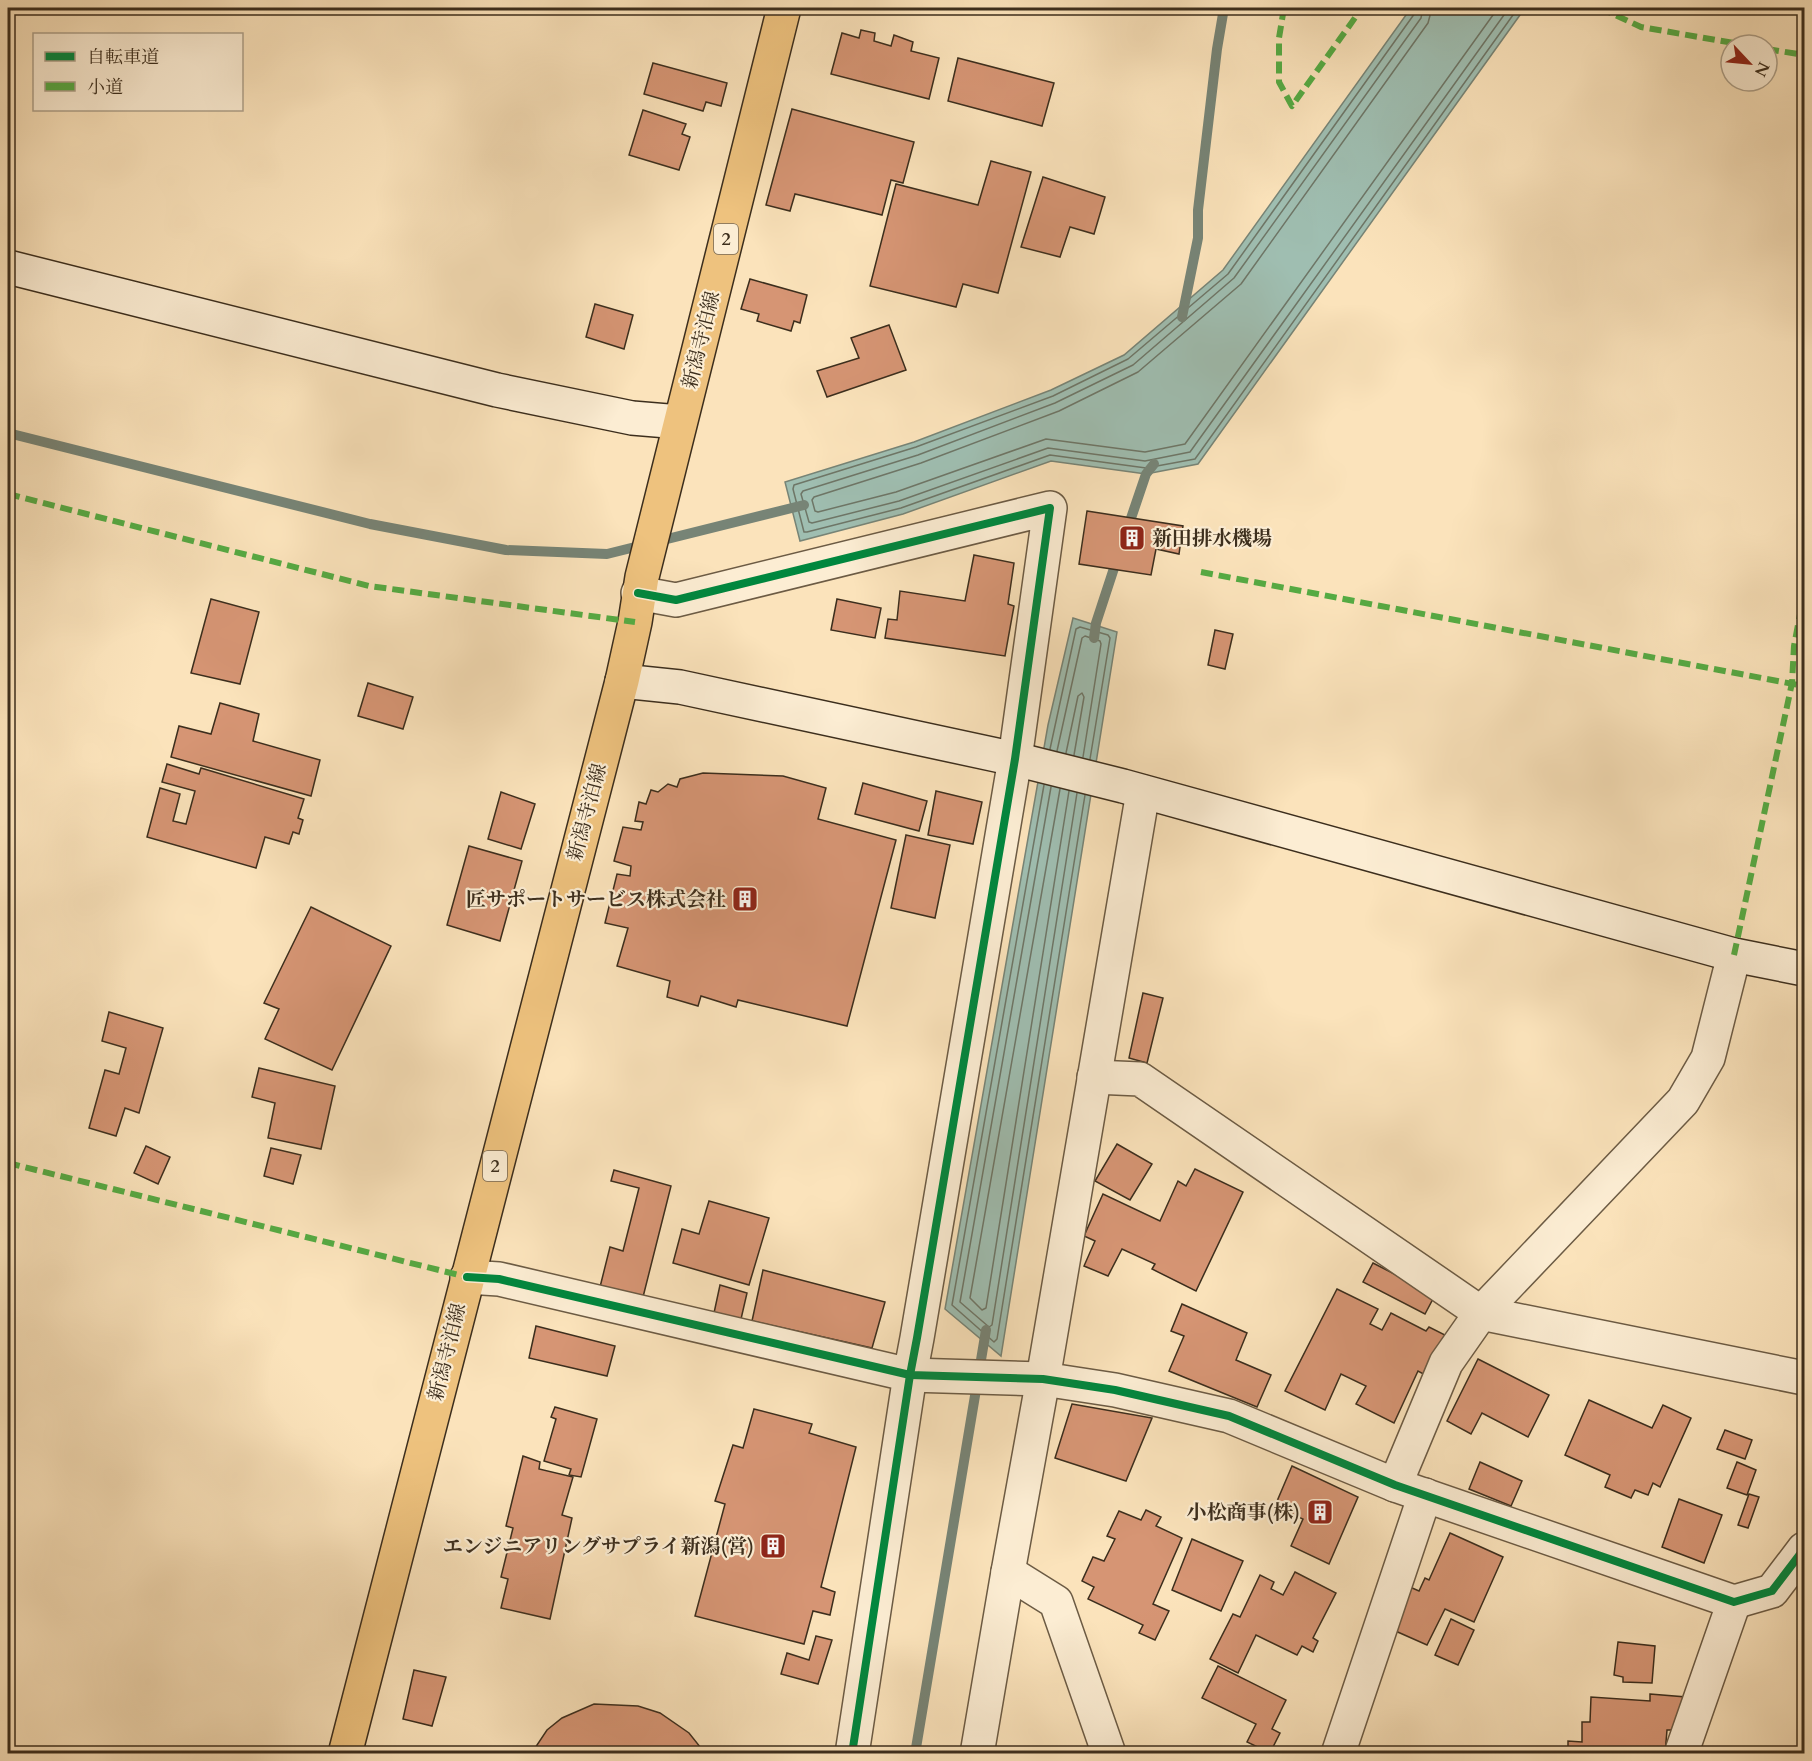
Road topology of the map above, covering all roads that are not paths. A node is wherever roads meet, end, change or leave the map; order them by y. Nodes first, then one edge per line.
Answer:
1 (784, 8) edge
2 (8, 267) edge
3 (680, 422) junction
4 (640, 585) junction
5 (622, 681) junction
6 (1022, 760) junction
7 (1133, 789) junction
8 (1734, 955) junction
9 (1804, 969) edge
10 (1094, 1077) junction
11 (466, 1277) junction
12 (1481, 1313) junction
13 (921, 1376) junction
14 (1804, 1378) edge
15 (1043, 1379) junction
16 (1410, 1490) junction
17 (1804, 1549) edge
18 (1008, 1572) junction
19 (1734, 1602) junction
20 (345, 1754) edge
21 (852, 1754) edge
22 (977, 1754) edge
23 (1108, 1754) edge
24 (1338, 1754) edge
25 (1681, 1754) edge

1 - 3 main road, 新潟寺泊線 / 2
2 - 3 street
3 - 4 main road, 新潟寺泊線 / 2
4 - 5 main road, 新潟寺泊線 / 2
4 - 6 street
5 - 6 street
5 - 11 main road, 新潟寺泊線 / 2
6 - 7 street
6 - 13 street
7 - 8 street
7 - 10 street
8 - 9 street
8 - 12 street
10 - 12 street
10 - 15 street
11 - 13 street
11 - 20 main road, 新潟寺泊線 / 2
12 - 14 street
12 - 16 street
13 - 15 street
13 - 21 street
15 - 16 street
15 - 18 street
16 - 19 street
16 - 24 street
17 - 19 street
18 - 22 street
18 - 23 street
19 - 25 street

